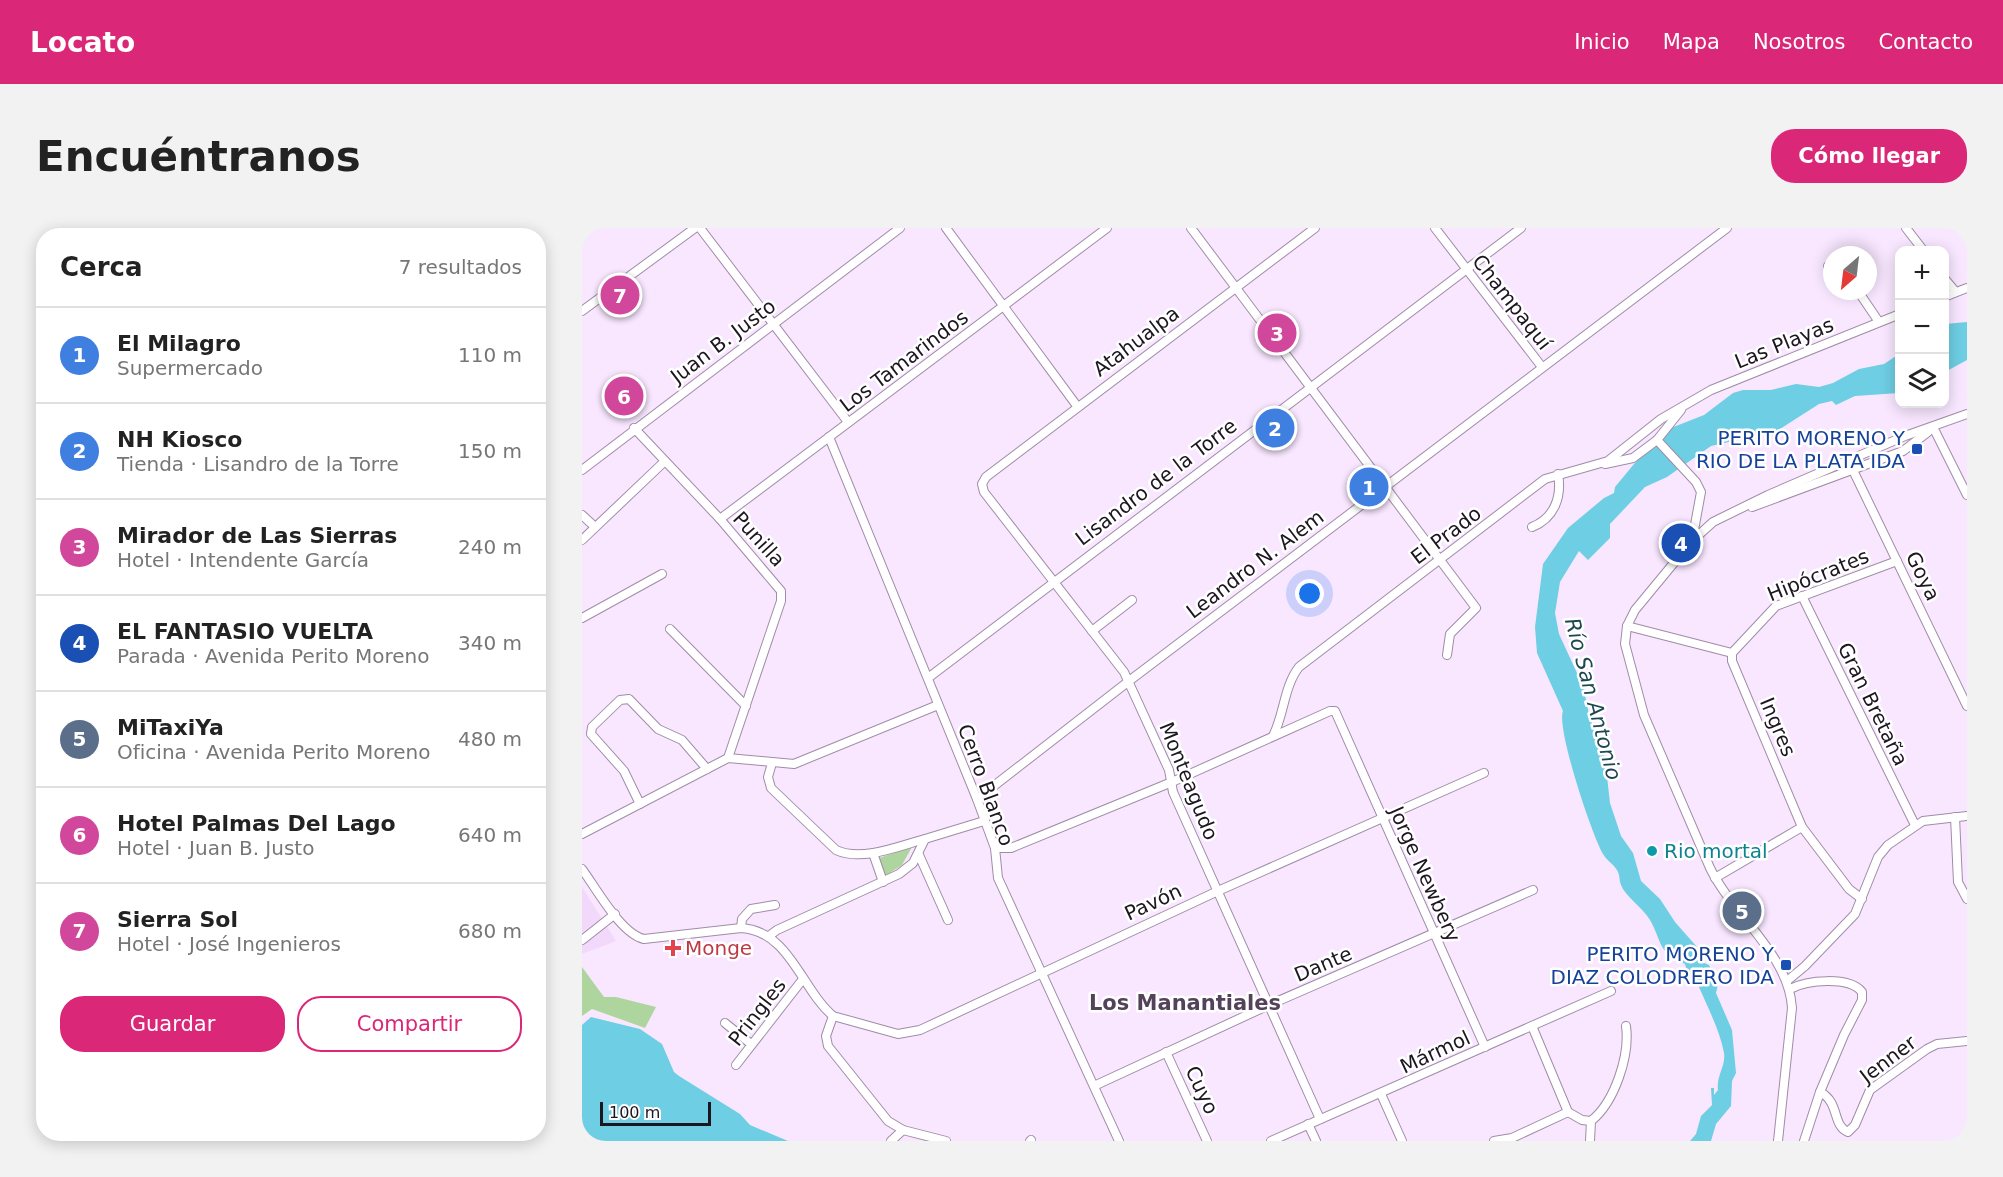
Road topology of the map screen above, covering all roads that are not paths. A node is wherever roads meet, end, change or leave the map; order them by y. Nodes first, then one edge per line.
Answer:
1 (698, 228) edge
2 (900, 228) edge
3 (946, 228) edge
4 (1107, 228) edge
5 (1191, 228) edge
6 (1314, 228) edge
7 (1435, 228) edge
8 (1521, 228) edge
9 (1727, 228) edge
10 (1906, 228) edge
11 (1920, 246) edge
12 (1466, 270) junction
13 (1949, 284) edge
14 (1235, 288) junction
15 (1967, 288) edge
16 (1955, 291) junction
17 (1949, 294) edge
18 (1864, 300) edge
19 (1004, 307) junction
20 (582, 311) edge
21 (1895, 316) edge
22 (1879, 322) junction
23 (773, 324) junction
24 (1542, 367) junction
25 (1309, 387) junction
26 (1077, 406) junction
27 (1684, 406) junction
28 (1967, 414) edge
29 (848, 422) junction
30 (1934, 427) junction
31 (634, 428) junction
32 (829, 437) junction
33 (1657, 440) junction
34 (665, 461) junction
35 (1848, 462) junction
36 (1597, 466) junction
37 (582, 470) edge
38 (1853, 471) junction
39 (1558, 474) junction
40 (982, 484) joint
41 (1384, 487) junction
42 (1967, 495) edge
43 (1740, 510) junction
44 (582, 514) edge
45 (720, 519) junction
46 (595, 527) junction
47 (1532, 527) dead end
48 (582, 540) edge
49 (1692, 541) junction
50 (1439, 560) junction
51 (1897, 561) junction
52 (662, 574) dead end
53 (1053, 582) junction
54 (1802, 596) junction
55 (1132, 600) dead end
56 (582, 618) edge
57 (1627, 626) junction
58 (670, 629) dead end
59 (1092, 631) junction
60 (1732, 653) junction
61 (1447, 655) dead end
62 (928, 678) junction
63 (1129, 681) junction
64 (938, 705) junction
65 (746, 706) junction
66 (1967, 706) edge
67 (1280, 721) junction
68 (1288, 729) junction
69 (1272, 736) junction
70 (728, 758) junction
71 (772, 763) junction
72 (707, 769) junction
73 (1484, 773) dead end
74 (1172, 782) junction
75 (977, 799) junction
76 (640, 804) junction
77 (1967, 816) edge
78 (1955, 817) junction
79 (1381, 818) junction
80 (984, 821) junction
81 (1915, 825) junction
82 (1802, 827) junction
83 (582, 834) edge
84 (925, 839) junction
85 (995, 848) junction
86 (873, 852) junction
87 (919, 855) junction
88 (582, 869) edge
89 (1715, 878) junction
90 (883, 882) junction
91 (1533, 890) dead end
92 (1218, 891) junction
93 (1862, 899) junction
94 (1967, 899) edge
95 (775, 905) dead end
96 (615, 914) junction
97 (948, 920) dead end
98 (741, 928) junction
99 (1434, 935) junction
100 (769, 936) junction
101 (582, 940) edge
102 (1042, 971) junction
103 (803, 979) junction
104 (1788, 985) junction
105 (1611, 990) dead end
106 (1269, 1005) junction
107 (833, 1016) junction
108 (725, 1023) dead end
109 (1532, 1026) junction
110 (1626, 1026) dead end
111 (1967, 1041) edge
112 (752, 1044) junction
113 (1485, 1047) junction
114 (1166, 1052) junction
115 (736, 1065) dead end
116 (1094, 1086) junction
117 (1820, 1092) junction
118 (1381, 1095) junction
119 (1568, 1112) junction
120 (1320, 1119) junction
121 (1591, 1121) junction
122 (1308, 1124) junction
123 (903, 1130) junction
124 (891, 1141) edge
125 (946, 1141) edge
126 (1119, 1141) edge
127 (1207, 1141) edge
128 (1271, 1141) edge
129 (1316, 1141) edge
130 (1402, 1141) edge
131 (1494, 1141) edge
132 (1590, 1141) edge
133 (1778, 1141) edge
134 (1804, 1141) edge

1 - 20 street
1 - 23 street
2 - 23 street, Juan B. Justo
3 - 19 street
4 - 19 street, Los Tamarindos
5 - 14 street
6 - 14 street, Atahualpa
7 - 12 street, Champaquí
8 - 12 street, Lisandro de la Torre
9 - 24 street, Leandro N. Alem
10 - 11 street
12 - 24 street, Champaquí
12 - 25 street, Lisandro de la Torre
13 - 16 street
14 - 25 street
14 - 26 street, Atahualpa
15 - 16 street
16 - 17 street
18 - 22 street
19 - 26 street
19 - 29 street, Los Tamarindos
21 - 22 street, Las Playas
22 - 27 street, Las Playas
23 - 29 street
23 - 31 street, Juan B. Justo
24 - 41 street, Leandro N. Alem
25 - 41 street
25 - 53 street, Lisandro de la Torre
26 - 40 street, Atahualpa
27 - 33 street
27 - 36 street, El Prado
28 - 30 street
29 - 32 street, Los Tamarindos
30 - 35 street
30 - 38 street
30 - 42 street
31 - 34 street
31 - 37 street, Juan B. Justo
32 - 45 street, Los Tamarindos
32 - 62 street, Cerro Blanco
33 - 36 street
33 - 49 street
34 - 45 street, Punilla
34 - 46 street
35 - 38 street, Goya
35 - 43 street
36 - 39 street, El Prado
38 - 43 street
38 - 51 street, Goya
39 - 47 street
39 - 50 street, El Prado
40 - 53 street, Monteagudo
41 - 50 street
41 - 63 street, Leandro N. Alem
43 - 49 street
44 - 46 street
45 - 65 street, Punilla
46 - 48 street
49 - 57 street
50 - 61 street
50 - 67 street, El Prado
51 - 54 street, Hipócrates
51 - 66 street, Goya
52 - 56 street
53 - 59 street, Monteagudo
53 - 62 street, Lisandro de la Torre
54 - 60 street, Hipócrates
54 - 81 street, Gran Bretaña
55 - 59 street
57 - 60 street
57 - 89 street
58 - 65 street
59 - 63 street, Monteagudo
60 - 82 street, Ingres
62 - 64 street, Cerro Blanco
63 - 74 street, Monteagudo
63 - 75 street, Leandro N. Alem
64 - 71 street
64 - 75 street, Cerro Blanco
65 - 70 street, Punilla
67 - 68 street
67 - 69 street, El Prado
68 - 69 street
68 - 79 street, Jorge Newbery
69 - 74 street
70 - 71 street
70 - 72 street
71 - 86 street
72 - 76 street
72 - 76 street
73 - 79 street, Pavón
74 - 85 street
74 - 92 street, Monteagudo
75 - 80 street, Cerro Blanco
76 - 83 street
77 - 78 street
78 - 81 street
78 - 94 street
79 - 92 street, Pavón
79 - 99 street, Jorge Newbery
80 - 84 street
80 - 85 street, Cerro Blanco
81 - 93 street
82 - 89 street
82 - 93 street, Ingres
84 - 86 street
84 - 87 street
85 - 102 street, Cerro Blanco
86 - 90 street
87 - 90 street
87 - 97 street
88 - 96 street
89 - 104 street
90 - 100 street
91 - 99 street, Dante
92 - 102 street, Pavón
92 - 106 street, Monteagudo
93 - 104 street
95 - 98 street
96 - 98 street
96 - 101 street
98 - 100 street
99 - 106 street, Dante
99 - 113 street, Jorge Newbery
100 - 103 street
102 - 107 street, Pavón
102 - 116 street, Cerro Blanco
103 - 107 street
103 - 112 street, Pringles
104 - 117 street
104 - 133 street
105 - 109 street, Mármol
106 - 114 street, Dante
106 - 120 street, Monteagudo
107 - 123 street
108 - 112 street
109 - 113 street, Mármol
109 - 119 street
110 - 121 street
111 - 117 street, Jenner
112 - 115 street, Pringles
113 - 118 street, Mármol
114 - 116 street, Dante
114 - 127 street, Cuyo
116 - 126 street, Cerro Blanco
117 - 134 street
118 - 120 street, Mármol
118 - 130 street
119 - 121 street
119 - 131 street
120 - 122 street, Mármol
121 - 132 street
122 - 128 street, Mármol
122 - 129 street
123 - 124 street
123 - 125 street

